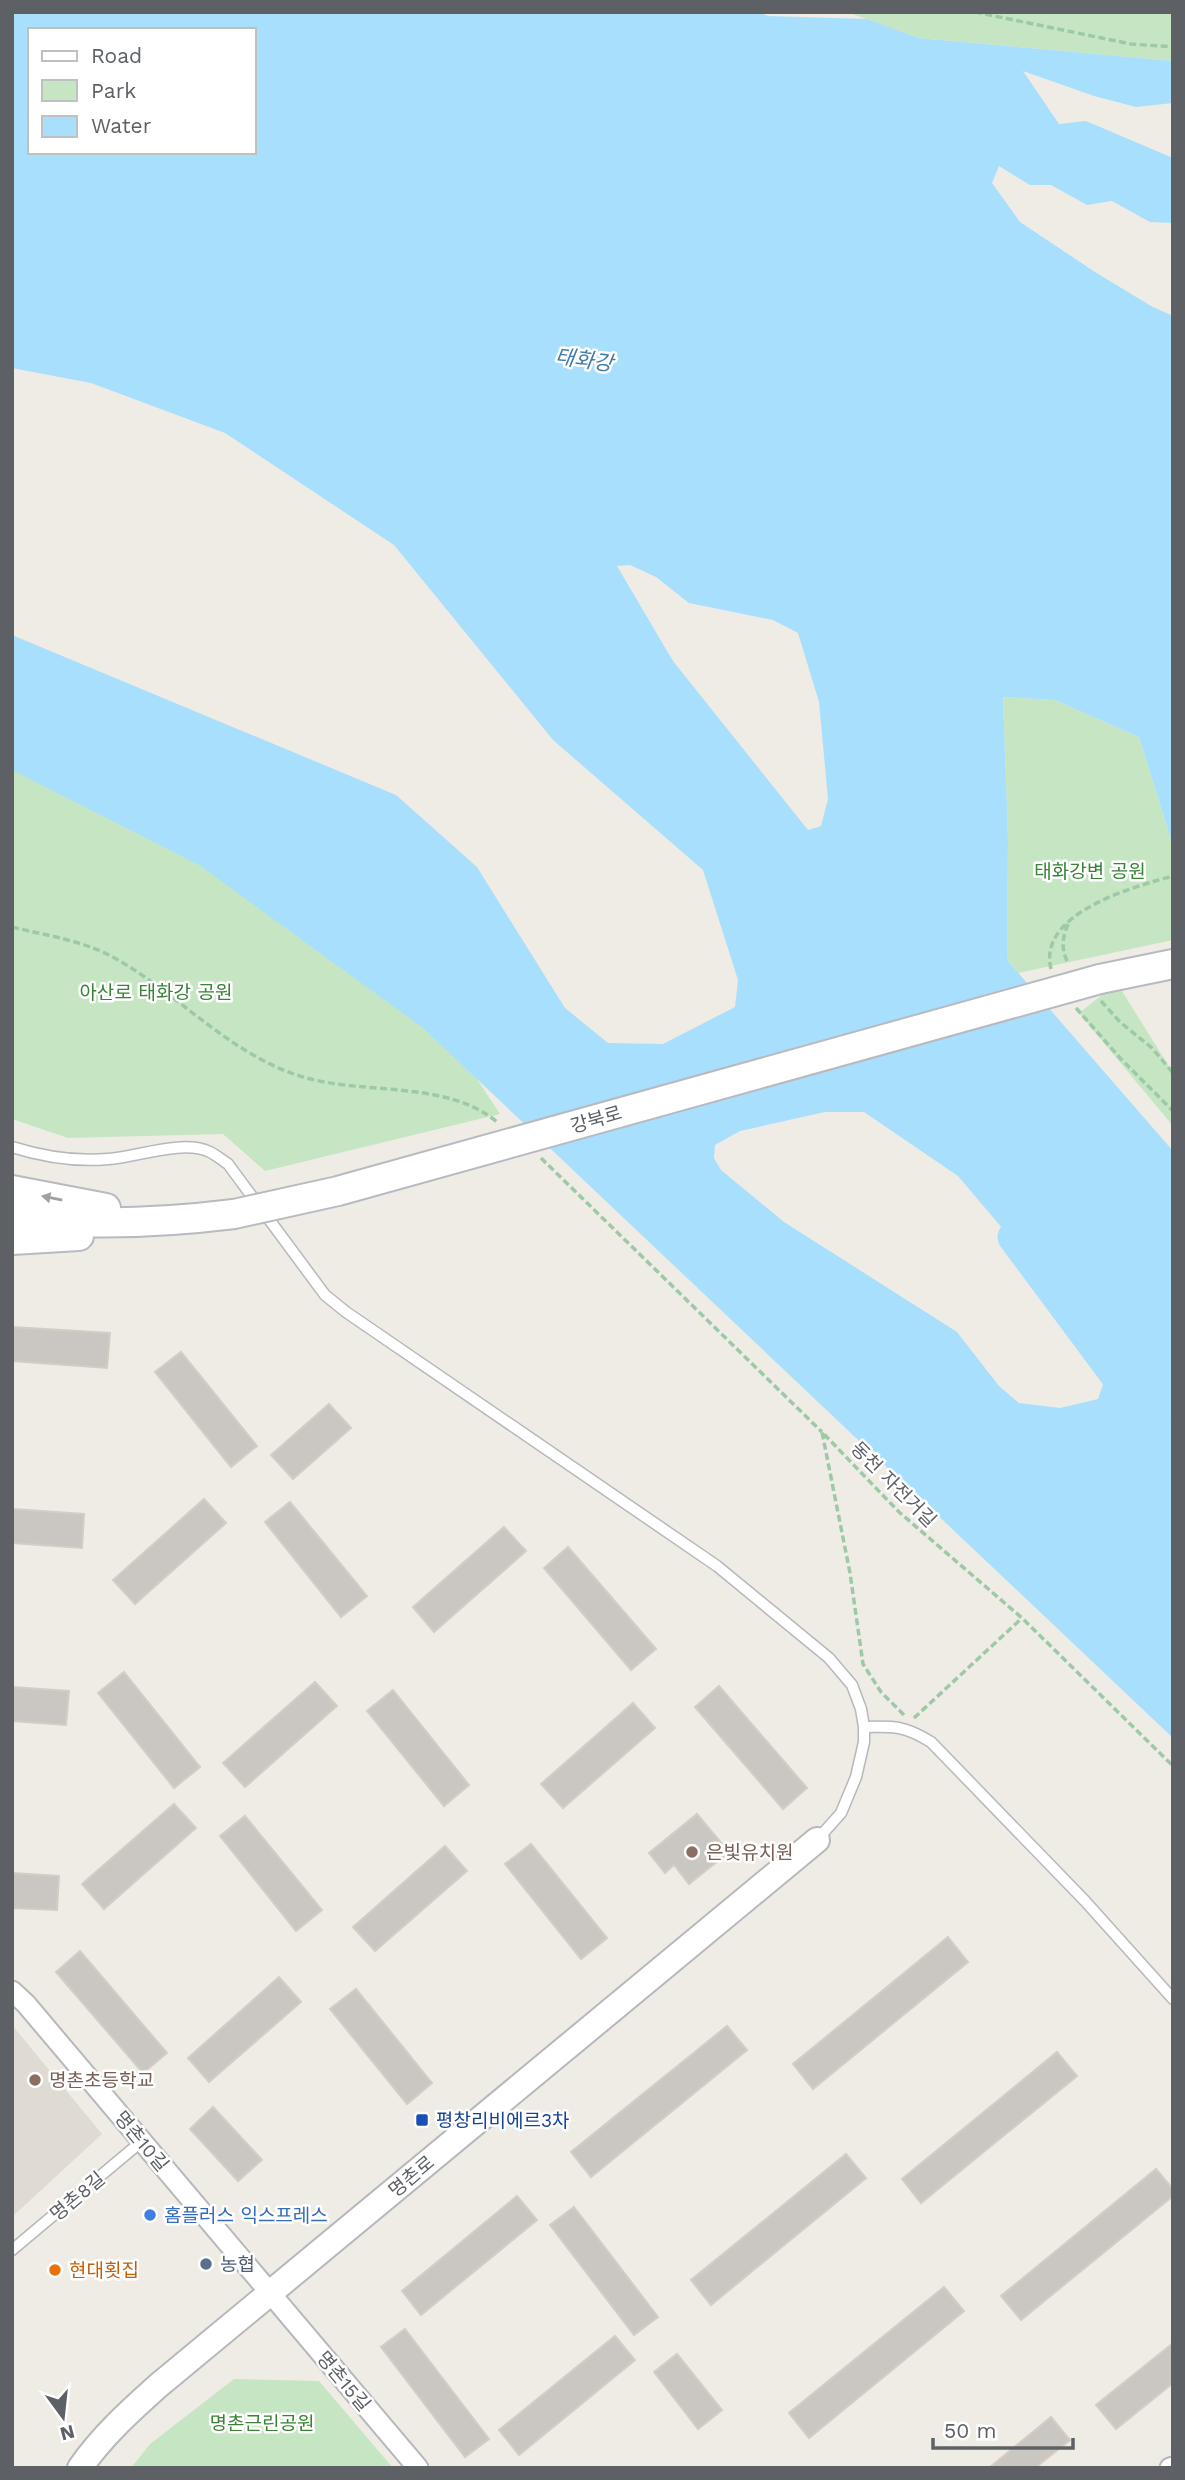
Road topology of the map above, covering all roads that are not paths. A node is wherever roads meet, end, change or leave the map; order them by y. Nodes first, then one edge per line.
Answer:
1 (1173, 964) edge
2 (12, 1147) edge
3 (12, 1190) edge
4 (12, 1217) edge
5 (192, 1219) junction
6 (12, 1240) edge
7 (864, 1727) junction
8 (817, 1840) joint
9 (12, 1991) edge
10 (1173, 1999) edge
11 (142, 2141) junction
12 (12, 2250) edge
13 (270, 2293) junction
14 (80, 2468) edge
15 (418, 2468) edge

1 - 5 main road, 강북로, bridge
2 - 7 lane
5 -> 3 main road
4 - 5 main road, 강북로
5 - 6 main road
7 - 8 lane
7 - 10 lane
8 - 13 street, 명촌로
9 - 11 street, 명촌10길
11 - 12 lane, 명촌8길
11 - 13 street, 명촌10길
13 - 14 street, 명촌로
13 - 15 street, 명촌15길

